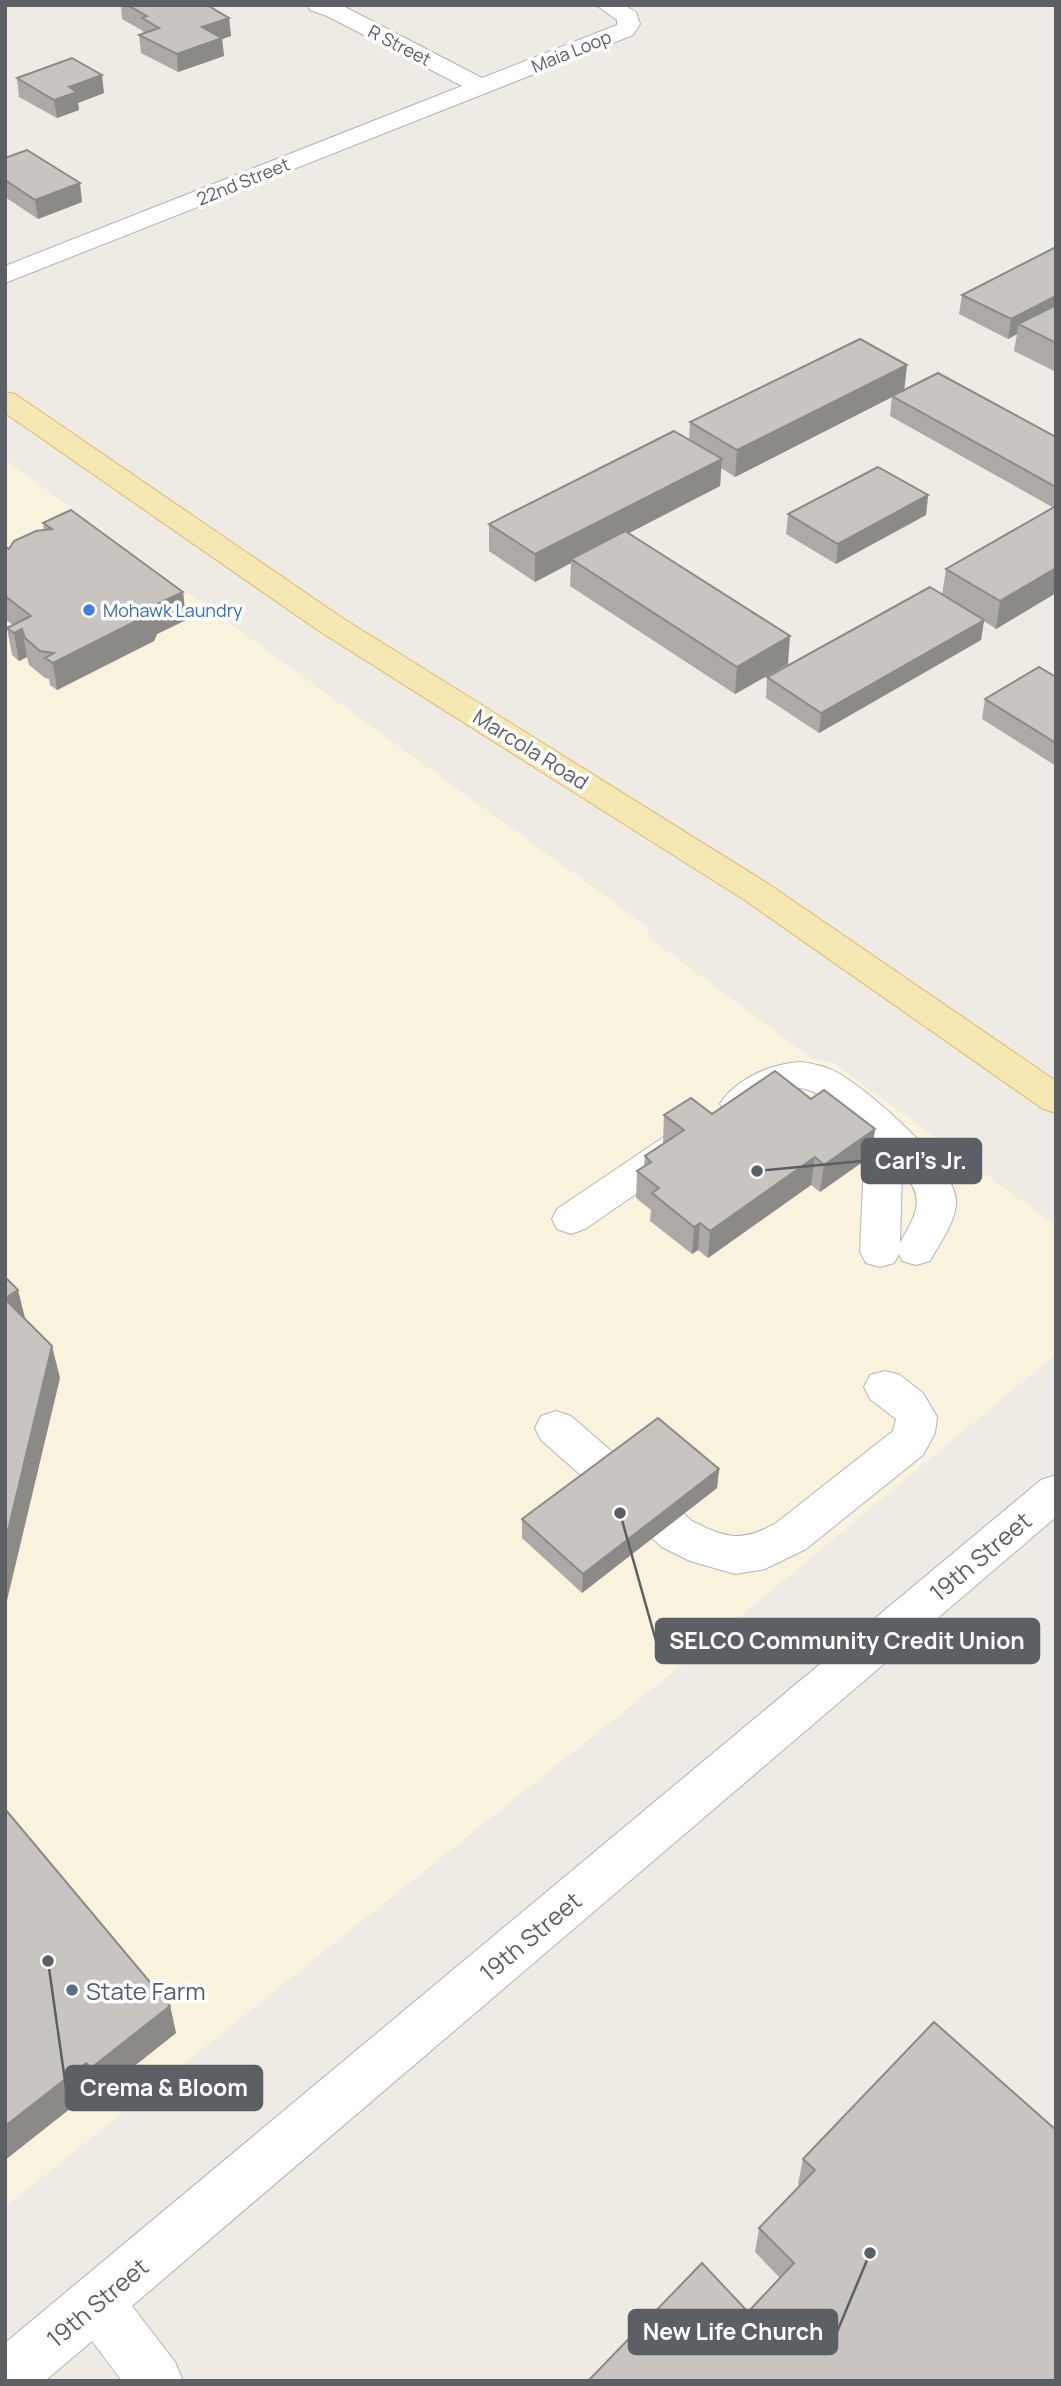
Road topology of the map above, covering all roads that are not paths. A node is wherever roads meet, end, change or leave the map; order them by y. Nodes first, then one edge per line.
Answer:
1 (318, 5) edge
2 (607, 5) edge
3 (481, 87) junction
4 (5, 275) edge
5 (5, 400) edge
6 (1056, 1100) edge
7 (884, 1133) junction
8 (570, 1219) dead end
9 (885, 1387) dead end
10 (556, 1428) dead end
11 (1056, 1492) edge
12 (96, 2302) junction
13 (5, 2379) edge
14 (156, 2381) edge

1 - 3 street, R Street
2 - 3 street, Maia Loop
3 - 4 street, 22nd Street
5 - 6 main road, Marcola Road
7 - 7 street
7 - 8 street
9 - 10 street
11 - 12 street, 19th Street
12 - 13 street, 19th Street
12 - 14 street

